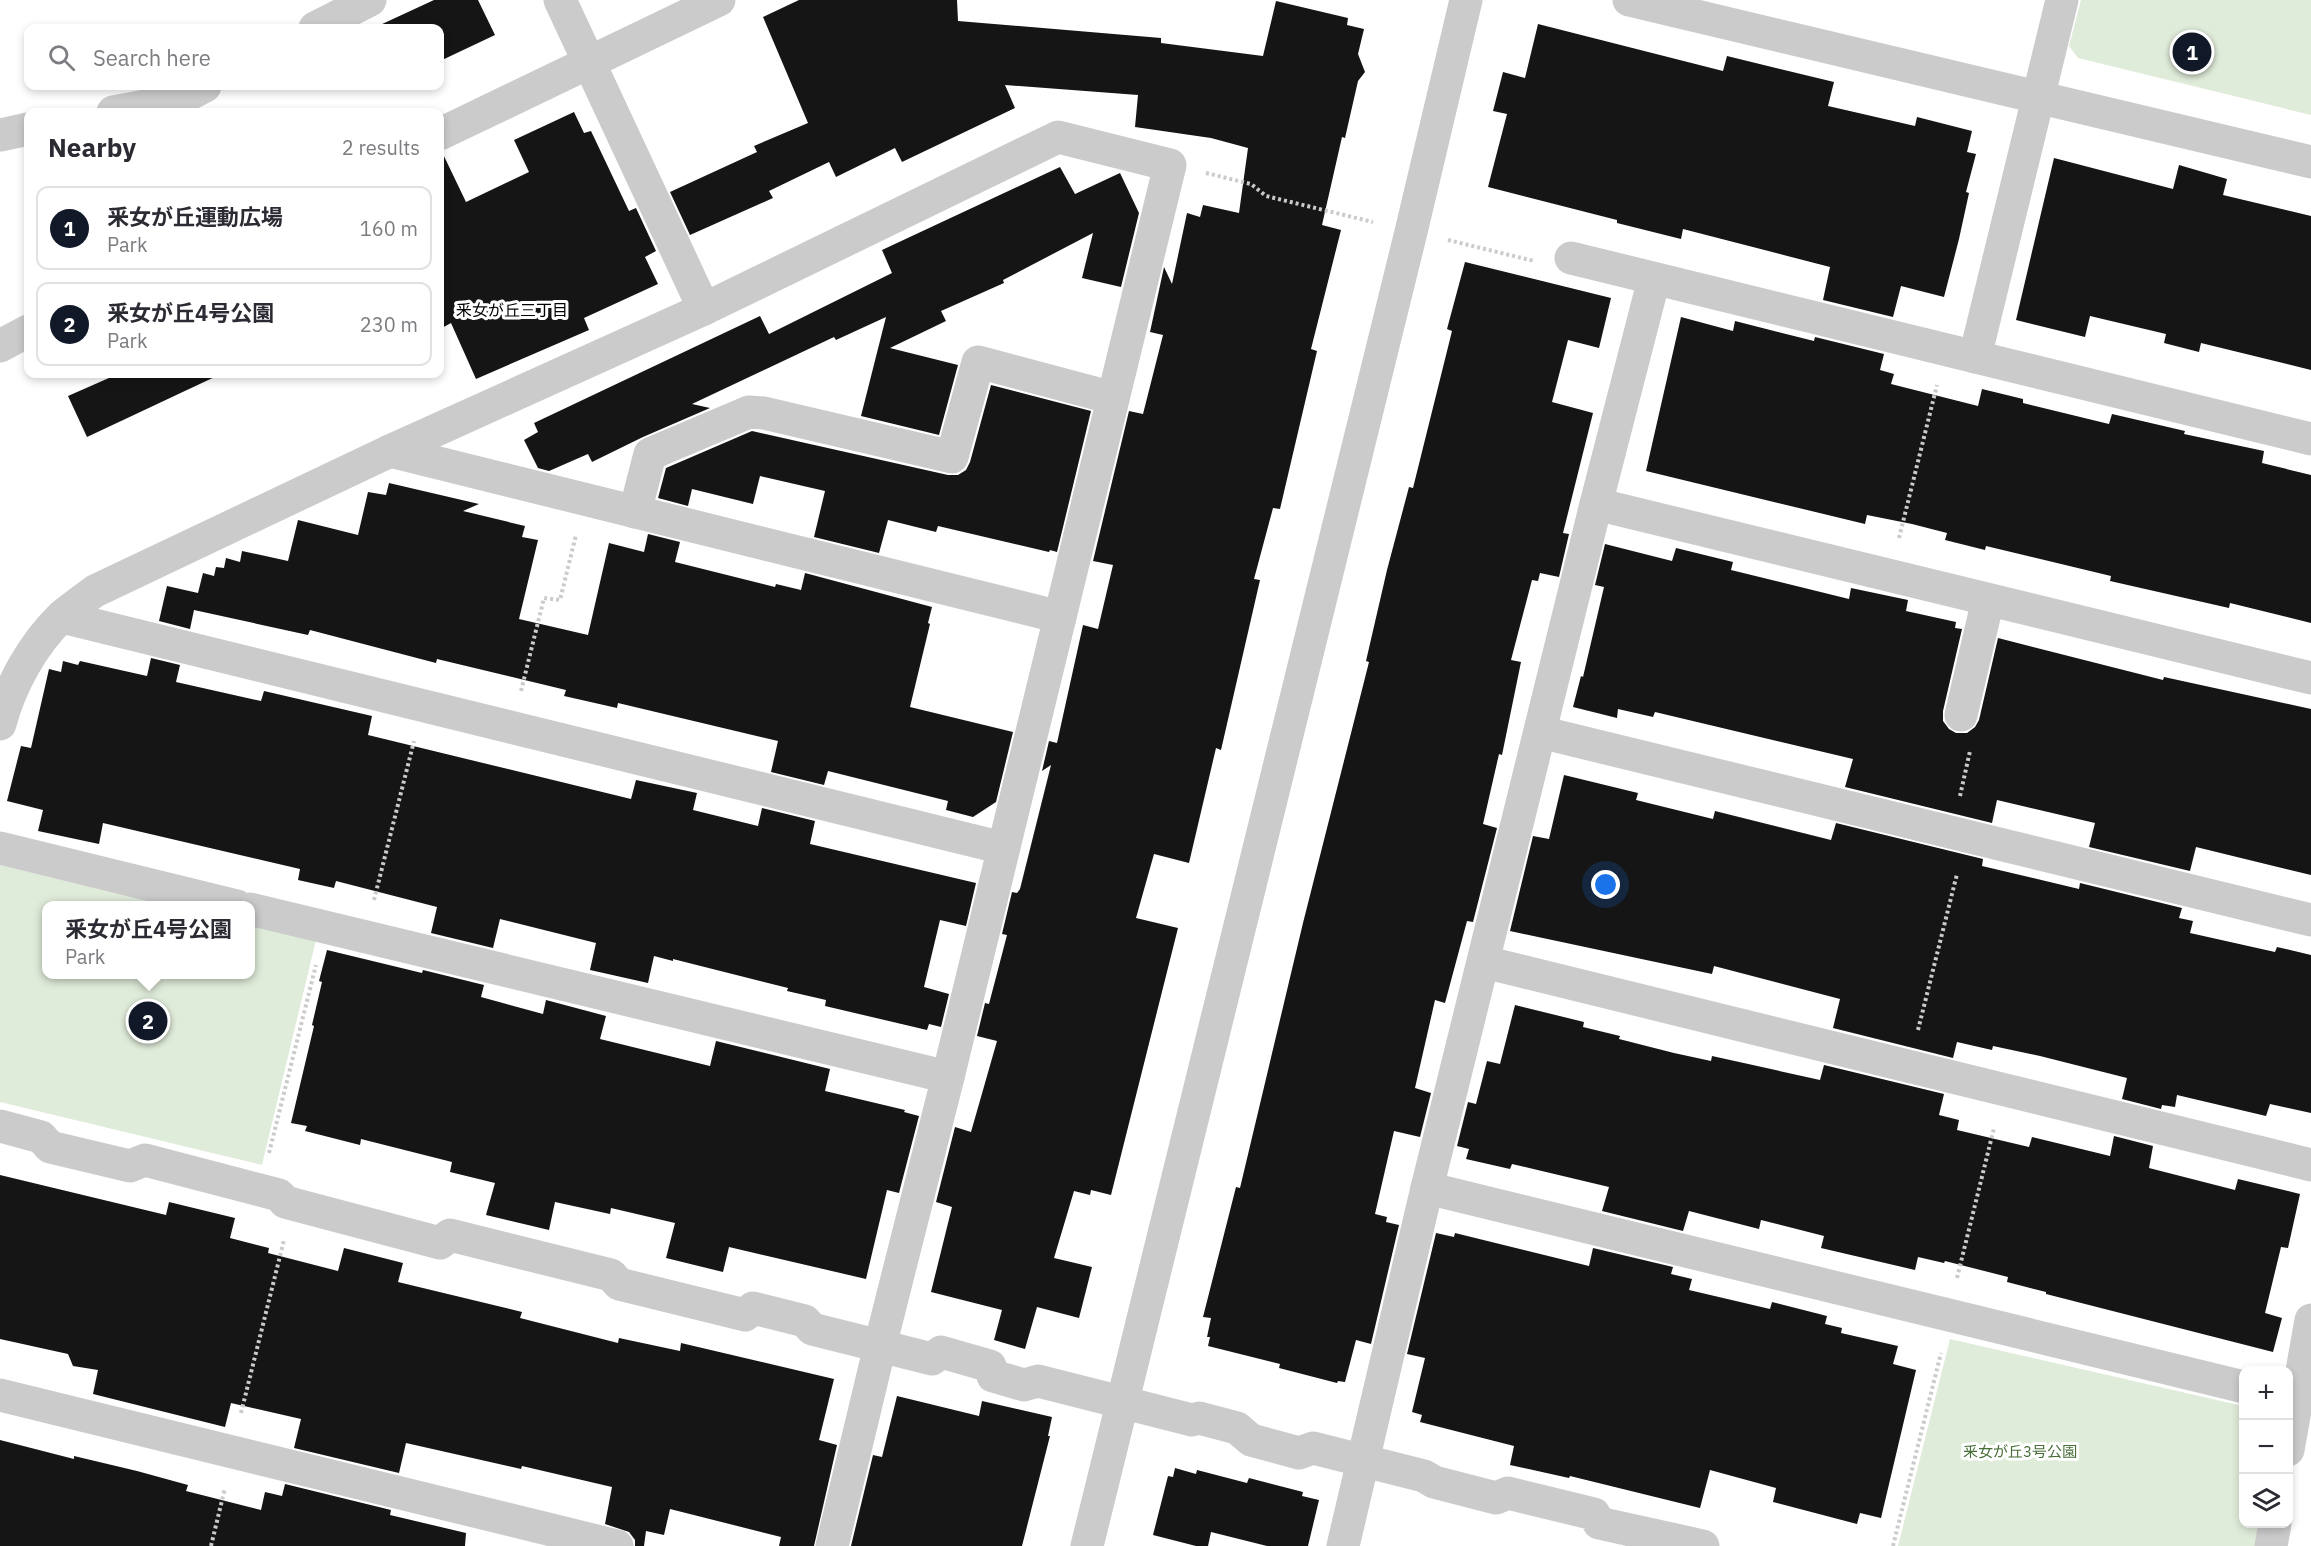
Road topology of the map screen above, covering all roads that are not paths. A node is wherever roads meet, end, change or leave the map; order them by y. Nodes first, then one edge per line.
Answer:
1 (370, 0) edge
2 (561, 0) edge
3 (719, 0) edge
4 (1466, 0) edge
5 (2061, 0) edge
6 (1635, 1) edge
7 (323, 24) edge
8 (590, 62) junction
9 (197, 90) edge
10 (2038, 97) junction
11 (134, 108) edge
12 (24, 130) edge
13 (444, 132) edge
14 (0, 135) edge
15 (2311, 162) edge
16 (1571, 258) dead end
17 (1654, 279) junction
18 (704, 309) junction
19 (24, 333) edge
20 (0, 346) edge
21 (1960, 353) junction
22 (1113, 398) junction
23 (2311, 439) edge
24 (390, 451) junction
25 (1596, 504) junction
26 (635, 512) junction
27 (1989, 600) junction
28 (62, 617) junction
29 (1060, 617) junction
30 (2311, 678) edge
31 (1961, 715) road end
32 (0, 724) edge
33 (1540, 732) junction
34 (0, 848) edge
35 (1003, 848) junction
36 (217, 901) edge
37 (255, 910) edge
38 (2311, 920) edge
39 (1484, 962) junction
40 (948, 1077) junction
41 (0, 1126) edge
42 (2311, 1165) edge
43 (1427, 1188) junction
44 (2311, 1320) edge
45 (880, 1346) junction
46 (2239, 1386) edge
47 (0, 1395) edge
48 (2293, 1399) edge
49 (1122, 1402) junction
50 (1362, 1461) junction
51 (2274, 1528) edge
52 (617, 1546) edge
53 (832, 1546) edge
54 (1087, 1546) edge
55 (1343, 1546) edge
56 (1703, 1546) edge
57 (1716, 1546) edge
58 (1730, 1546) edge
59 (2271, 1546) edge

1 - 7 street
2 - 8 street
3 - 8 street
4 - 49 street
5 - 10 street
6 - 10 street
8 - 13 street
8 - 18 street
9 - 11 street
10 - 15 street
10 - 21 street
12 - 14 street
16 - 17 street
17 - 21 street
17 - 25 street
18 - 22 street
18 - 24 street
19 - 20 street
21 - 23 street
22 - 26 street
22 - 29 street
24 - 26 street
24 - 28 street
25 - 27 street
25 - 33 street
26 - 29 street
27 - 30 street
27 - 31 street
28 - 32 street
28 - 35 street
29 - 35 street
33 - 38 street
33 - 39 street
34 - 36 street
35 - 40 street
37 - 40 street
39 - 42 street
39 - 43 street
40 - 45 street
41 - 45 street
43 - 46 street
43 - 50 street
44 - 48 street
45 - 49 street
45 - 53 street
47 - 52 street
49 - 50 street
49 - 54 street
50 - 55 street
50 - 56 street
51 - 59 street
57 - 58 street

